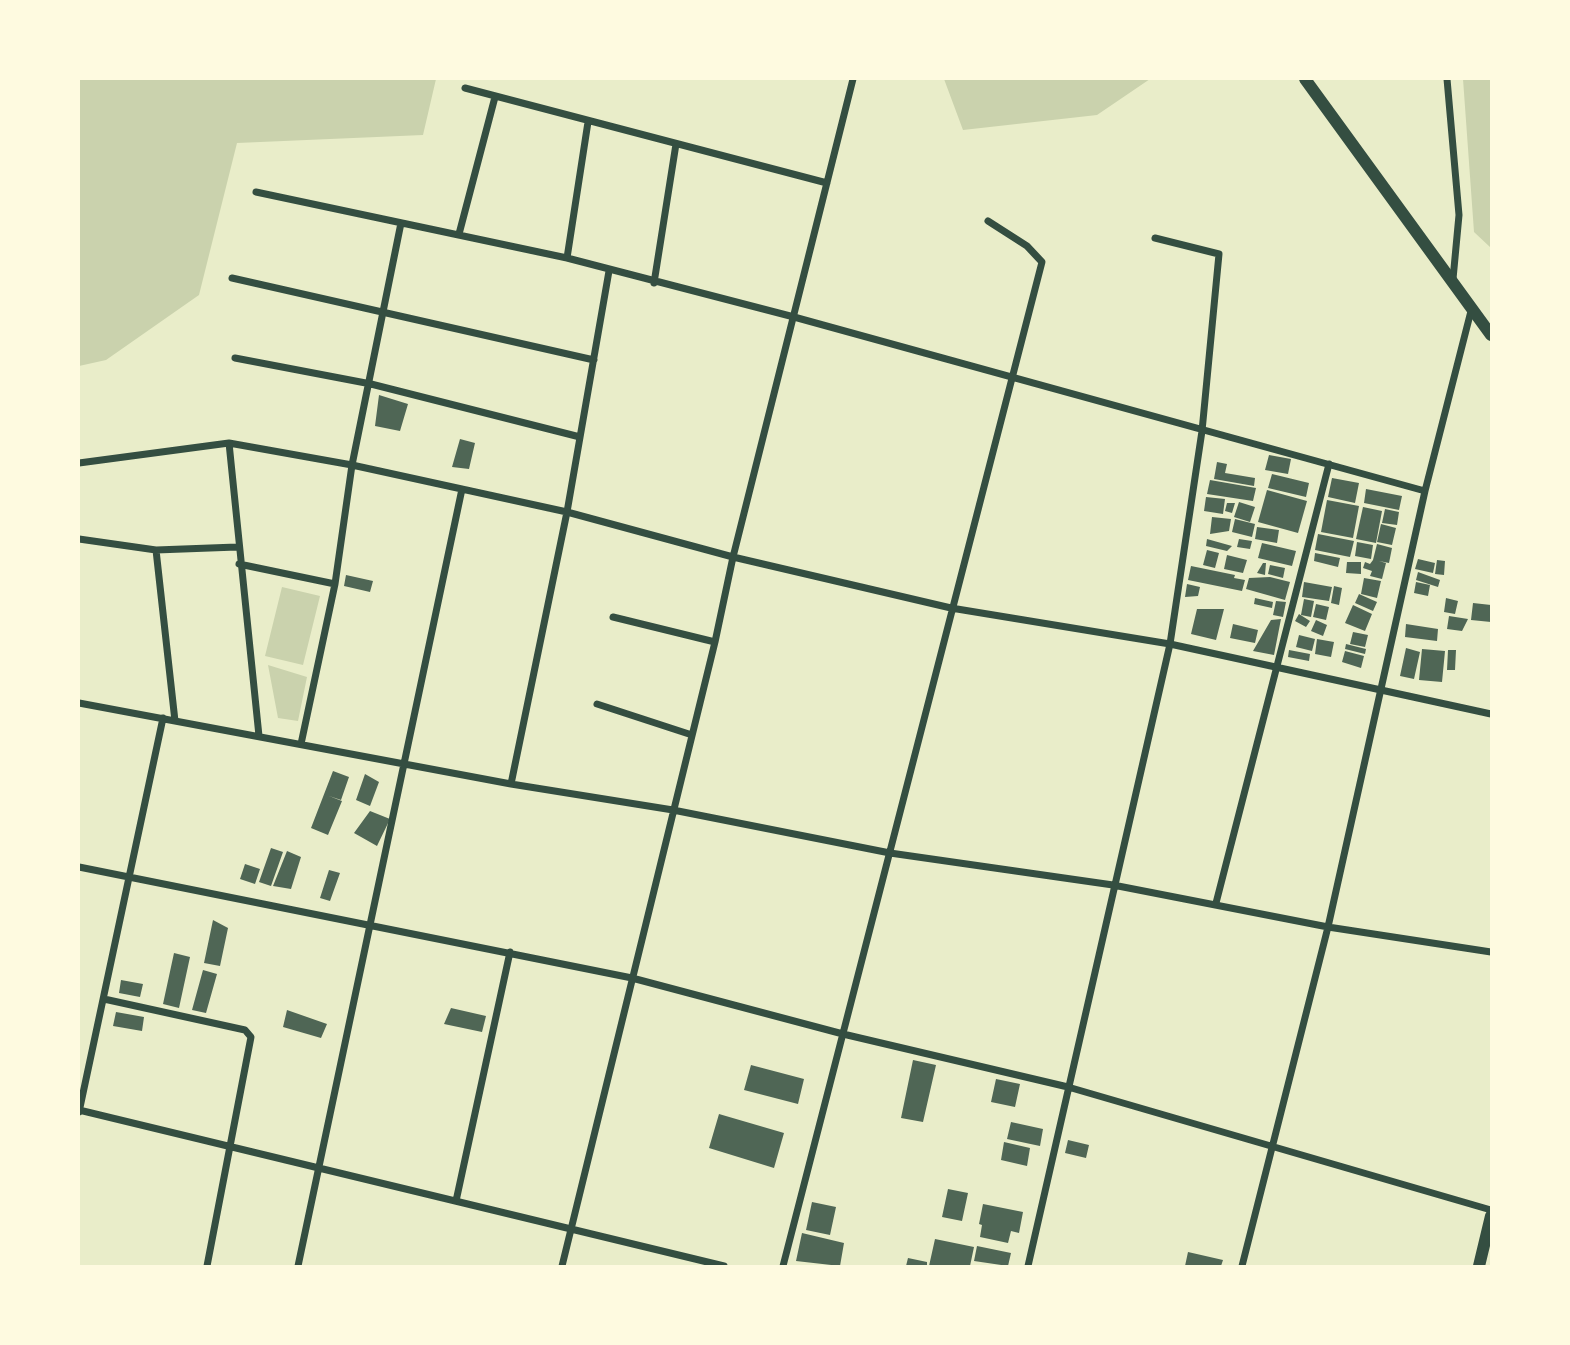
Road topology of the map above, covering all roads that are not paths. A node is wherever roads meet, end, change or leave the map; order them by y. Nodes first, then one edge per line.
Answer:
1 (853, 79) edge
2 (1305, 79) edge
3 (1447, 79) edge
4 (465, 88) dead end
5 (495, 97) junction
6 (588, 122) junction
7 (676, 144) junction
8 (827, 183) junction
9 (256, 192) dead end
10 (988, 221) dead end
11 (401, 223) junction
12 (459, 234) junction
13 (1155, 238) dead end
14 (567, 258) junction
15 (609, 271) junction
16 (232, 278) dead end
17 (1453, 279) junction
18 (654, 283) junction
19 (1471, 311) junction
20 (384, 312) junction
21 (794, 317) junction
22 (1491, 335) edge
23 (235, 358) dead end
24 (594, 360) junction
25 (1012, 377) junction
26 (371, 384) junction
27 (1202, 431) junction
28 (580, 437) junction
29 (229, 443) junction
30 (79, 463) edge
31 (1329, 464) junction
32 (352, 465) junction
33 (462, 489) junction
34 (1425, 491) junction
35 (567, 512) junction
36 (79, 539) edge
37 (237, 547) junction
38 (156, 550) junction
39 (733, 557) junction
40 (239, 564) junction
41 (335, 584) junction
42 (951, 608) junction
43 (613, 617) dead end
44 (715, 642) junction
45 (1170, 644) junction
46 (1279, 668) junction
47 (1379, 690) junction
48 (79, 704) edge
49 (597, 704) dead end
50 (1491, 713) edge
51 (163, 718) junction
52 (176, 721) junction
53 (692, 735) junction
54 (259, 736) junction
55 (301, 744) junction
56 (405, 762) junction
57 (511, 784) junction
58 (673, 810) junction
59 (890, 853) junction
60 (79, 867) edge
61 (128, 877) junction
62 (1113, 885) junction
63 (1216, 903) junction
64 (370, 925) junction
65 (1328, 927) junction
66 (1491, 952) edge
67 (510, 953) junction
68 (632, 978) junction
69 (104, 999) junction
70 (843, 1034) junction
71 (1068, 1087) junction
72 (79, 1111) edge
73 (232, 1147) junction
74 (1271, 1147) junction
75 (319, 1168) junction
76 (456, 1201) junction
77 (1491, 1210) edge
78 (1491, 1216) edge
79 (571, 1229) junction
80 (207, 1266) edge
81 (298, 1266) edge
82 (562, 1266) edge
83 (724, 1266) edge
84 (783, 1266) edge
85 (1028, 1266) edge
86 (1242, 1266) edge
87 (1479, 1266) edge

1 - 8 street
2 - 17 main road
3 - 17 street
4 - 5 street
5 - 6 street
5 - 12 street
6 - 7 street
6 - 14 street
7 - 8 street
7 - 18 street
8 - 21 street
9 - 11 street
10 - 25 street
11 - 12 street
11 - 20 street
12 - 14 street
13 - 27 street
14 - 15 street
15 - 18 street
15 - 24 street
16 - 20 street
17 - 19 main road
18 - 21 street
19 - 22 main road
19 - 34 street
20 - 24 street
20 - 26 street
21 - 25 street
21 - 39 street
23 - 26 street
24 - 28 street
25 - 27 street
25 - 42 street
26 - 28 street
26 - 32 street
27 - 31 street
27 - 45 street
28 - 35 street
29 - 30 street
29 - 32 street
29 - 37 street
31 - 34 street
31 - 46 street
32 - 33 street
32 - 41 street
33 - 35 street
33 - 56 street
34 - 47 street
35 - 39 street
35 - 57 street
36 - 38 street
37 - 38 street
37 - 40 street
38 - 52 street
39 - 42 street
39 - 44 street
40 - 41 street
40 - 54 street
41 - 55 street
42 - 45 street
42 - 59 street
43 - 44 street
44 - 53 street
45 - 46 street
45 - 62 street
46 - 47 street
46 - 63 street
47 - 50 street
47 - 65 street
48 - 51 street
49 - 53 street
51 - 52 street
51 - 61 street
52 - 54 street
53 - 58 street
54 - 55 street
55 - 56 street
56 - 57 street
56 - 64 street
57 - 58 street
58 - 59 street
58 - 68 street
59 - 62 street
59 - 70 street
60 - 61 street
61 - 64 street
61 - 69 street
62 - 63 street
62 - 71 street
63 - 65 street
64 - 67 street
64 - 75 street
65 - 66 street
65 - 74 street
67 - 68 street
67 - 76 street
68 - 70 street
68 - 79 street
69 - 72 street
69 - 73 street
70 - 71 street
70 - 84 street
71 - 74 street
71 - 85 street
72 - 73 street
73 - 75 street
73 - 80 street
74 - 77 street
74 - 86 street
75 - 76 street
75 - 81 street
76 - 79 street
78 - 87 main road
79 - 82 street
79 - 83 street

